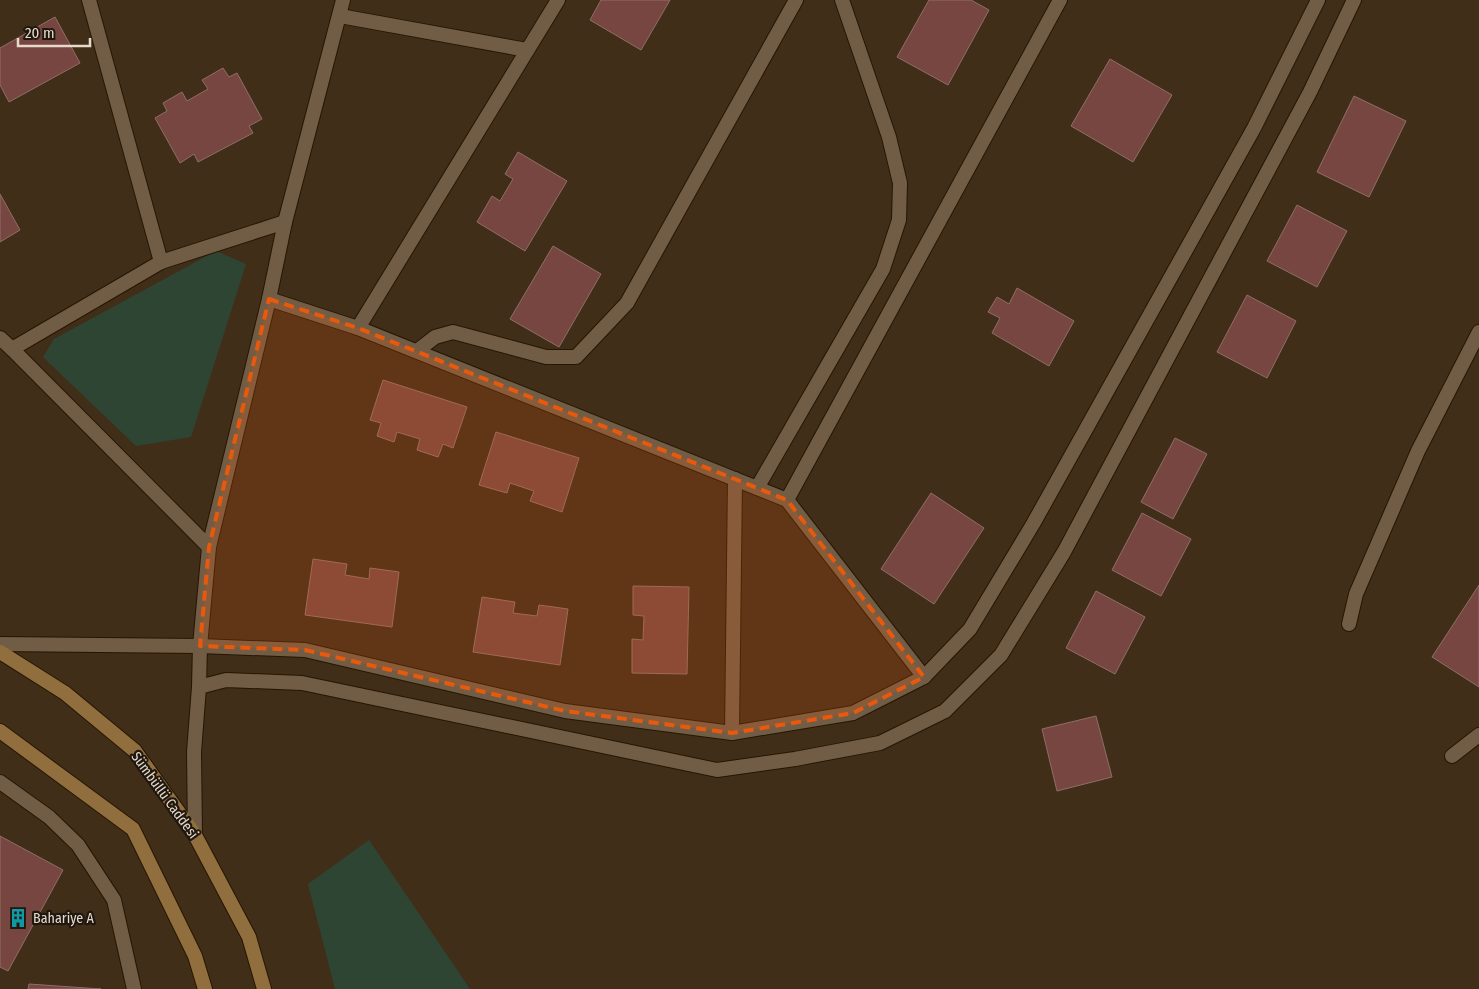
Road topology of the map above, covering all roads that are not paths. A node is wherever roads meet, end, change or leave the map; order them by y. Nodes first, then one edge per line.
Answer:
1 (89, 0) edge
2 (343, 0) edge
3 (558, 0) edge
4 (796, 0) edge
5 (842, 0) edge
6 (1060, 0) edge
7 (1318, 0) edge
8 (1354, 0) edge
9 (340, 16) junction
10 (527, 50) junction
11 (285, 222) junction
12 (161, 262) junction
13 (269, 299) junction
14 (358, 328) junction
15 (1479, 332) edge
16 (0, 338) edge
17 (12, 349) junction
18 (417, 351) junction
19 (735, 479) junction
20 (757, 488) junction
21 (787, 500) junction
22 (209, 547) junction
23 (1349, 624) dead end
24 (0, 644) edge
25 (200, 646) junction
26 (0, 652) edge
27 (924, 677) junction
28 (198, 687) junction
29 (732, 733) junction
30 (1479, 734) edge
31 (2, 736) edge
32 (1452, 756) dead end
33 (0, 782) edge
34 (195, 835) junction
35 (134, 989) edge
36 (205, 989) edge
37 (264, 989) edge

1 - 12 street
2 - 9 street
3 - 10 street
4 - 18 street
5 - 20 street
6 - 21 street
7 - 27 street
8 - 28 street
9 - 10 street
9 - 11 street
10 - 14 street
11 - 12 street
11 - 13 street
12 - 17 street
13 - 14 street
13 - 22 street
14 - 18 street
15 - 23 street
16 - 17 street
17 - 22 street
18 - 19 street
19 - 20 street
19 - 29 street
20 - 21 street
21 - 27 street
22 - 25 street
24 - 25 street
25 - 28 street
25 - 29 street
26 - 34 main road, Sümbüllü Caddesi
27 - 29 street
28 - 34 street
30 - 32 street
31 - 36 main road
33 - 35 street
34 - 37 main road, Sümbüllü Caddesi

